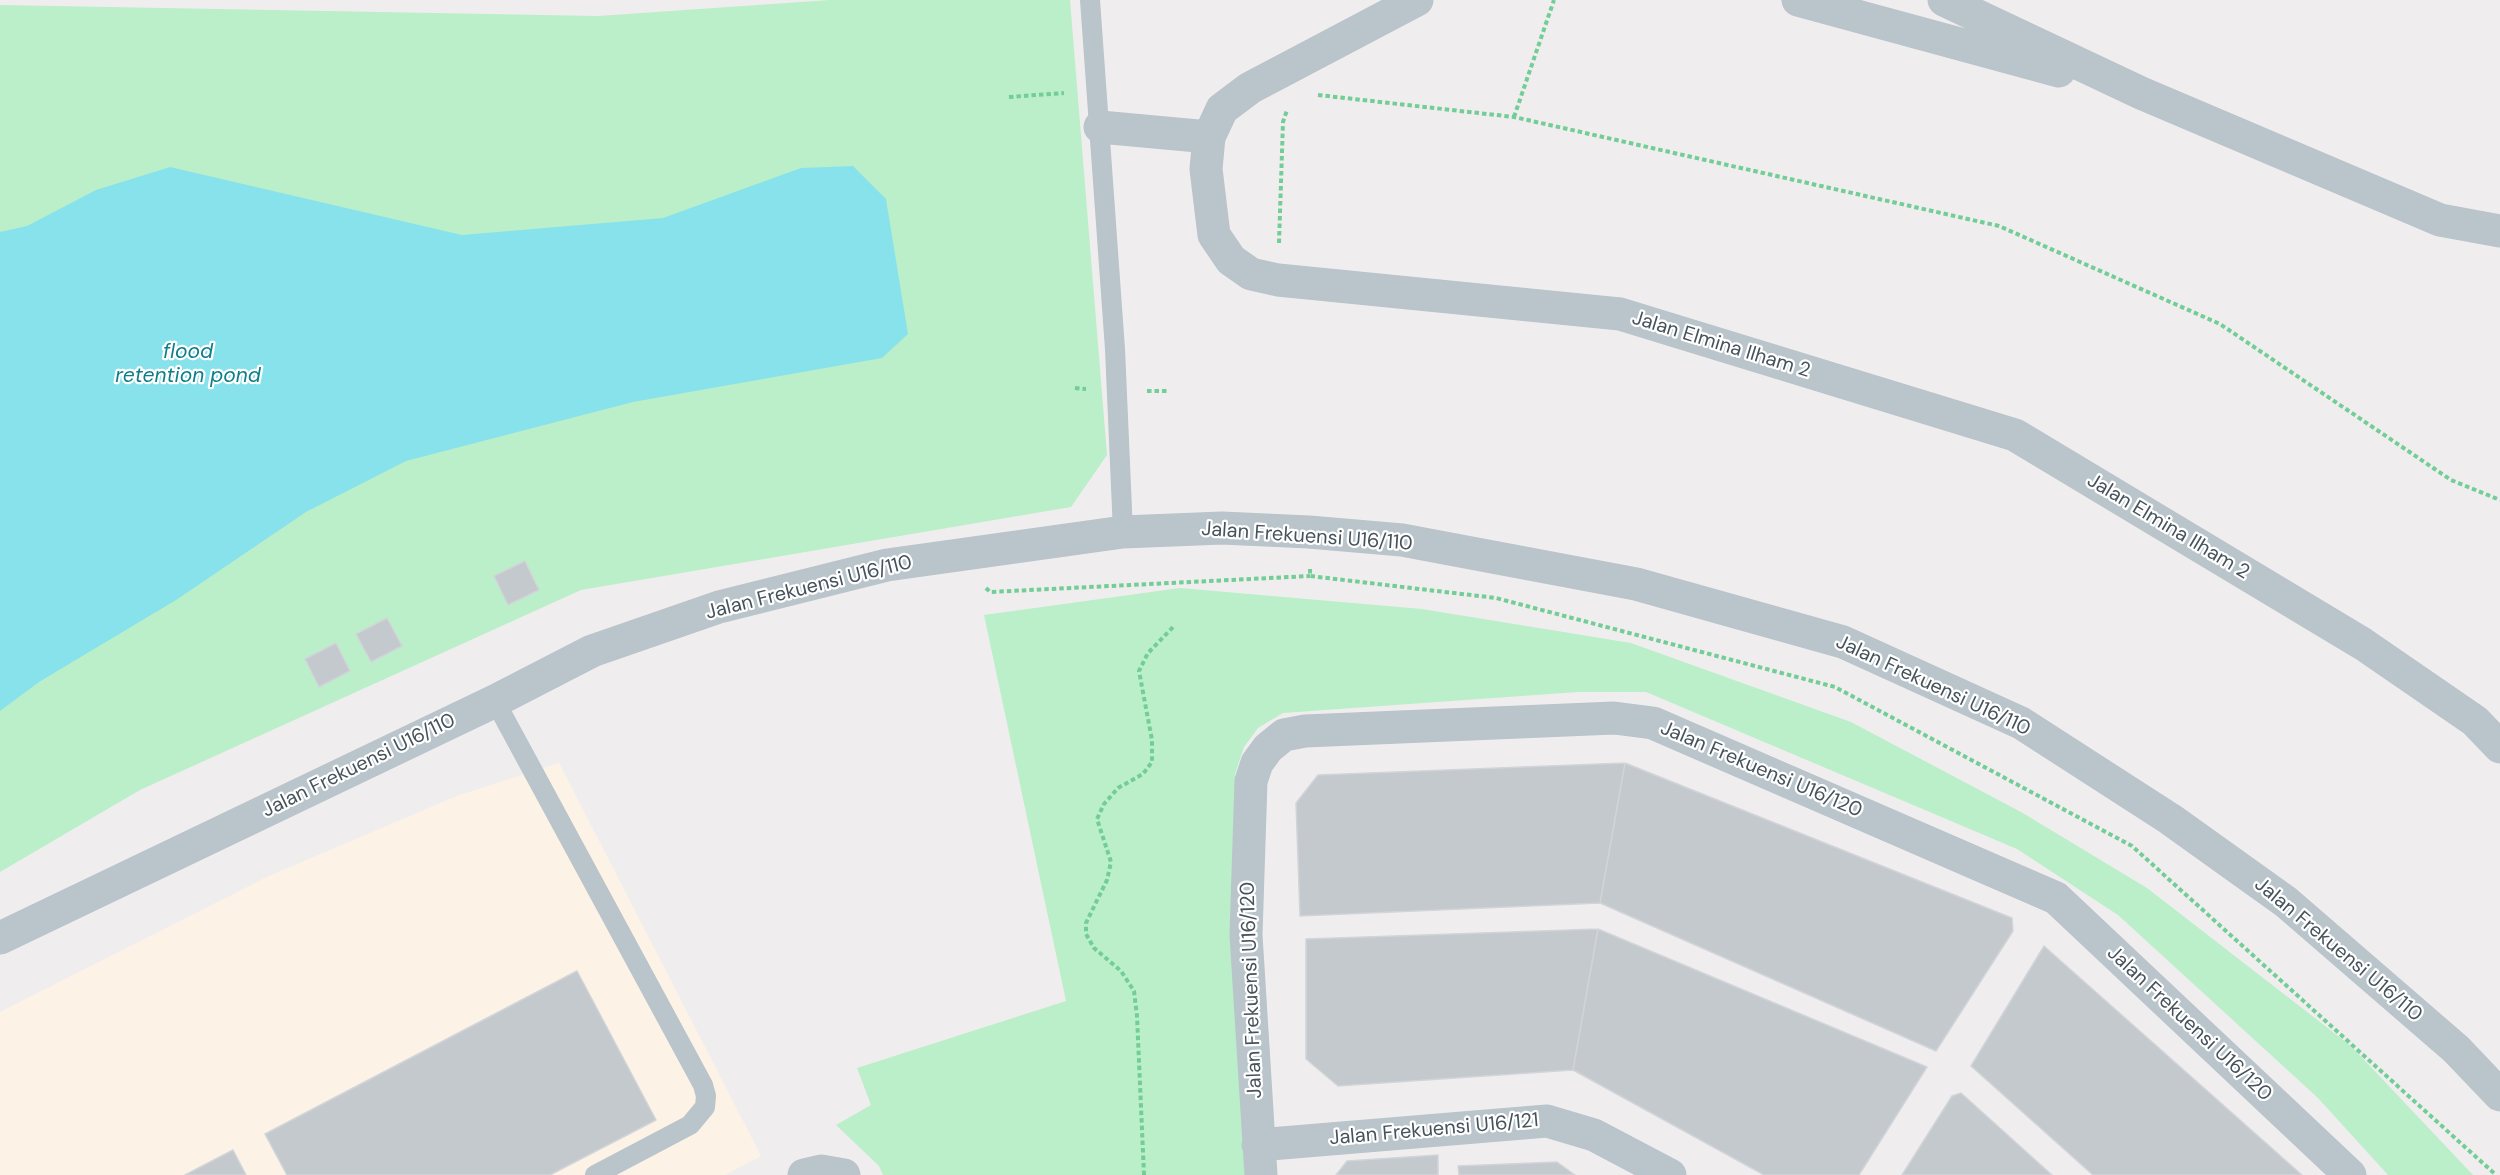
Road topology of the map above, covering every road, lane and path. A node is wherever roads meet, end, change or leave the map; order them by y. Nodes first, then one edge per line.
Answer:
1 (1090, 0) edge
2 (1417, 0) edge
3 (1554, 0) edge
4 (1798, 0) edge
5 (1944, 0) edge
6 (1064, 93) dead end
7 (2141, 93) junction
8 (1312, 95) dead end
9 (1009, 97) dead end
10 (1293, 103) dead end
11 (1514, 117) junction
12 (1100, 127) junction
13 (1209, 137) junction
14 (2500, 231) edge
15 (1278, 280) junction
16 (2500, 500) edge
17 (1123, 532) junction
18 (1309, 532) junction
19 (979, 552) junction
20 (1310, 576) junction
21 (1175, 625) dead end
22 (495, 700) junction
23 (2500, 747) edge
24 (0, 938) edge
25 (2500, 1095) edge
26 (1259, 1160) edge
27 (594, 1175) edge
28 (804, 1175) edge
29 (844, 1175) edge
30 (1144, 1175) edge
31 (1670, 1175) edge
32 (2350, 1175) edge
33 (2496, 1175) edge

1 - 12 lane
2 - 13 street, Jalan Elmina Ilham 2
3 - 11 path
4 - 7 street
5 - 7 street
6 - 9 path
7 - 14 street
8 - 11 path
10 - 15 path
11 - 16 path
12 - 13 street
12 - 17 lane
13 - 15 street, Jalan Elmina Ilham 2
15 - 23 street, Jalan Elmina Ilham 2
17 - 18 street, Jalan Frekuensi U16/110
17 - 19 street, Jalan Frekuensi U16/110
18 - 20 path
18 - 25 street, Jalan Frekuensi U16/110
19 - 20 path
19 - 22 street, Jalan Frekuensi U16/110
20 - 33 path
21 - 30 path
22 - 24 street, Jalan Frekuensi U16/110
22 - 27 lane
26 - 31 street, Jalan Frekuensi U16/121
26 - 32 street, Jalan Frekuensi U16/120
28 - 29 street

